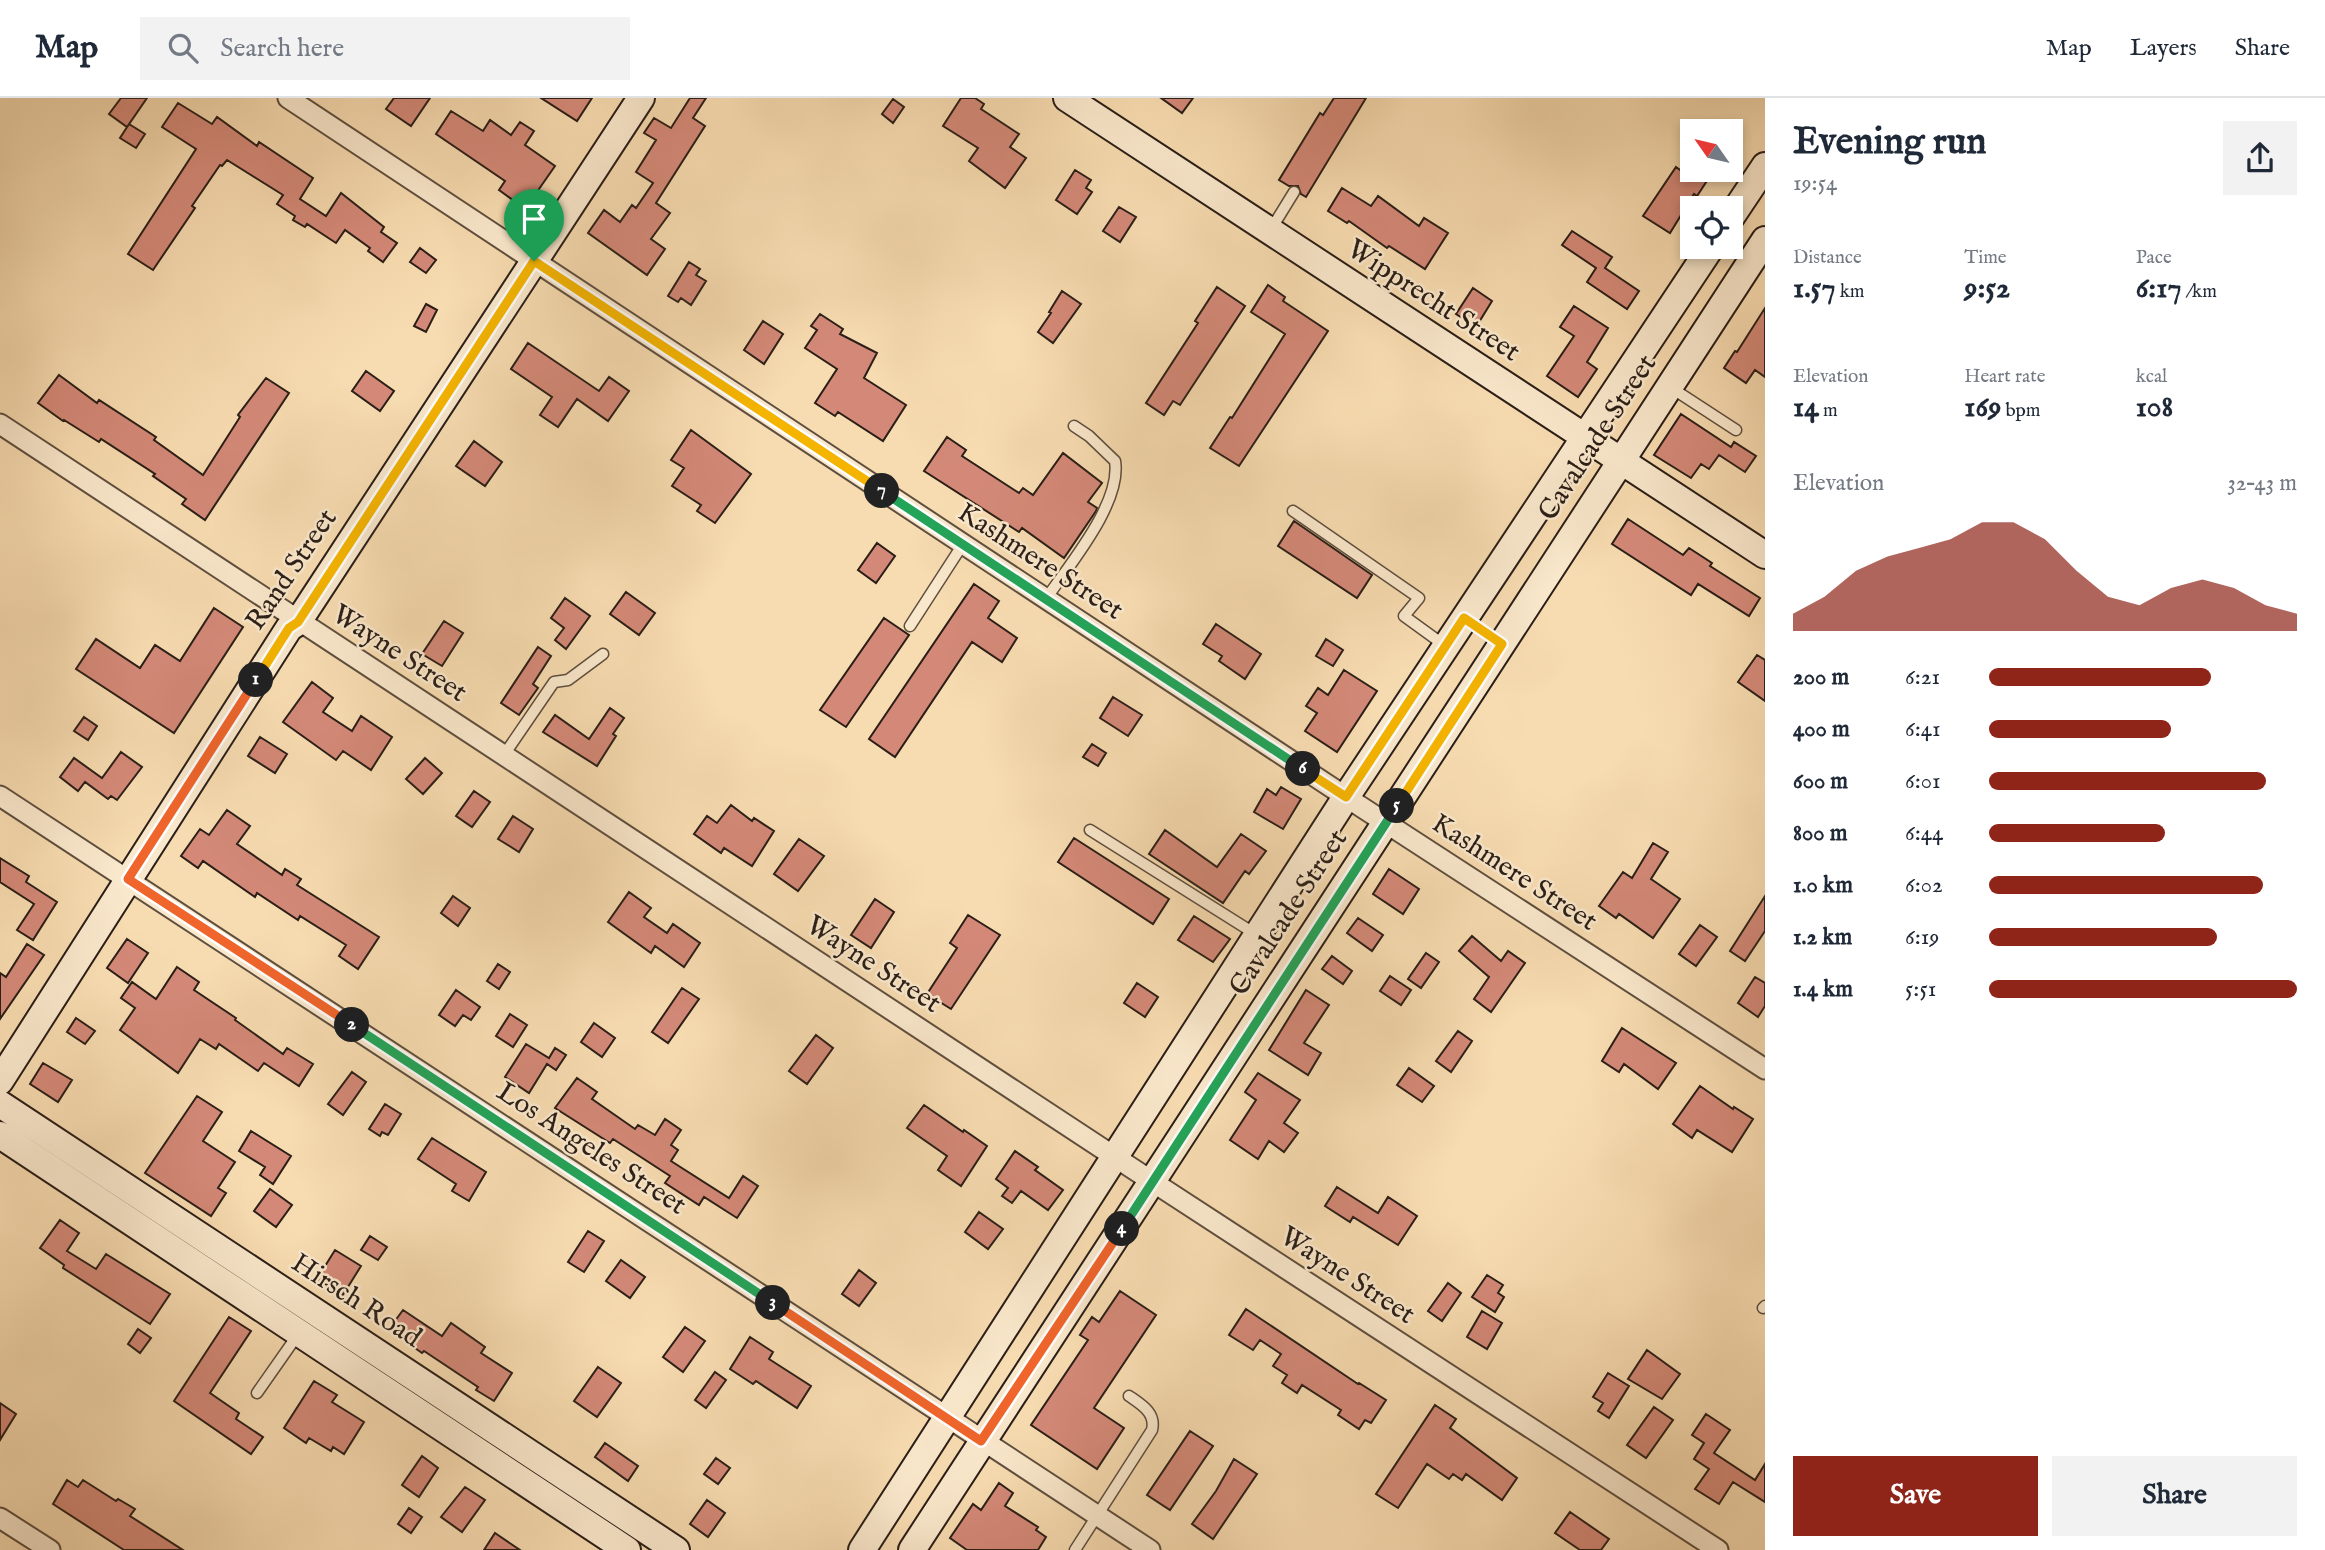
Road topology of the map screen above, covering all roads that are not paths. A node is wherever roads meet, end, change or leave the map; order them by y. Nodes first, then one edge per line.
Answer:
1 (288, 98) edge
2 (641, 98) edge
3 (1067, 98) edge
4 (1765, 166) edge
5 (1294, 192) dead end
6 (1743, 199) edge
7 (1270, 231) junction
8 (1758, 255) edge
9 (1702, 259) edge
10 (1714, 259) edge
11 (534, 261) junction
12 (1737, 282) junction
13 (1669, 387) junction
14 (0, 424) edge
15 (1074, 426) dead end
16 (1736, 429) dead end
17 (1584, 438) junction
18 (1620, 462) junction
19 (1293, 511) dead end
20 (963, 544) junction
21 (1765, 555) edge
22 (1046, 599) junction
23 (1464, 618) junction
24 (298, 622) junction
25 (910, 626) dead end
26 (1502, 644) junction
27 (1446, 647) junction
28 (603, 654) dead end
29 (504, 755) junction
30 (0, 796) edge
31 (1346, 797) junction
32 (1386, 823) junction
33 (1090, 830) dead end
34 (128, 879) junction
35 (1258, 935) junction
36 (1228, 981) junction
37 (1267, 1006) junction
38 (1765, 1069) edge
39 (0, 1081) edge
40 (0, 1104) edge
41 (0, 1135) edge
42 (1116, 1158) junction
43 (1153, 1182) junction
44 (299, 1333) junction
45 (396, 1365) junction
46 (381, 1387) junction
47 (257, 1394) dead end
48 (1129, 1396) dead end
49 (946, 1417) junction
50 (981, 1441) junction
51 (1098, 1516) junction
52 (0, 1518) edge
53 (50, 1550) edge
54 (626, 1550) edge
55 (676, 1550) edge
56 (862, 1550) edge
57 (912, 1550) edge
58 (1076, 1550) edge
59 (1150, 1550) edge
60 (1718, 1550) edge

1 - 11 street, Kashmere Street
2 - 11 main road, Rand Street
3 - 7 main road, Wipprecht Street
4 - 6 main road
5 - 7 lane
7 - 17 main road, Wipprecht Street
8 - 12 main road, Cavalcade Street
9 - 17 main road, Cavalcade Street
10 - 12 main road
11 - 20 street, Kashmere Street
11 - 24 main road, Rand Street
12 - 13 main road, Cavalcade Street
13 - 16 lane
13 - 18 main road, Cavalcade Street
14 - 24 street, Wayne Street
15 - 22 lane
17 - 18 main road, Wipprecht Street
17 - 23 main road, Cavalcade Street
18 - 21 main road, Wipprecht Street
18 - 26 main road, Cavalcade Street
19 - 27 lane
20 - 22 street, Kashmere Street
20 - 25 lane
22 - 31 street, Kashmere Street
23 - 26 main road
23 - 27 main road, Cavalcade Street
24 - 29 street, Wayne Street
24 - 34 main road, Rand Street
26 - 32 main road, Cavalcade Street
27 - 31 main road, Cavalcade Street
28 - 29 lane
29 - 42 street, Wayne Street
30 - 34 street, Los Angeles Street
31 - 32 street, Kashmere Street
31 - 35 main road, Cavalcade Street
32 - 37 main road, Cavalcade Street
32 - 38 street, Kashmere Street
33 - 35 lane
34 - 39 main road, Rand Street
34 - 49 street, Los Angeles Street
35 - 36 main road, Cavalcade Street
36 - 37 main road
36 - 42 main road, Cavalcade Street
37 - 43 main road, Cavalcade Street
40 - 45 main road, Hirsch Road
41 - 44 main road, Hirsch Road
42 - 43 street, Wayne Street
42 - 49 main road, Cavalcade Street
43 - 50 main road, Cavalcade Street
43 - 60 street, Wayne Street
44 - 46 main road, Hirsch Road
44 - 47 lane
45 - 46 main road
45 - 55 main road, Hirsch Road
46 - 54 main road, Hirsch Road
48 - 51 lane
49 - 50 street, Los Angeles Street
49 - 56 main road, Cavalcade Street
50 - 51 street, Los Angeles Street
50 - 57 main road, Cavalcade Street
51 - 58 lane
51 - 59 street, Los Angeles Street
52 - 53 street

